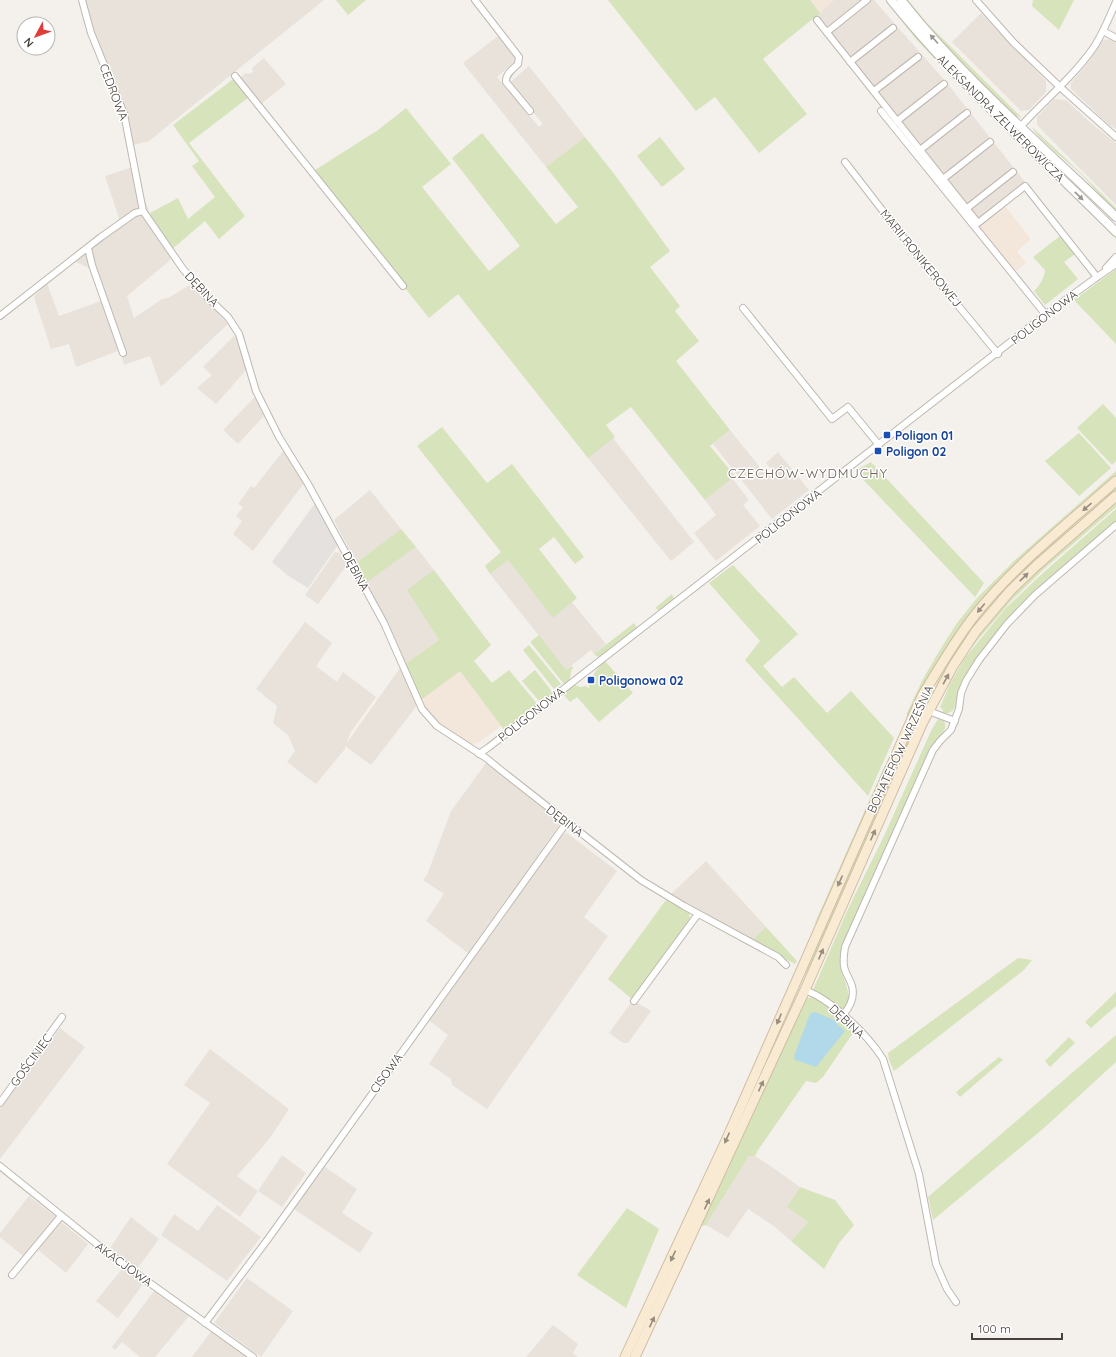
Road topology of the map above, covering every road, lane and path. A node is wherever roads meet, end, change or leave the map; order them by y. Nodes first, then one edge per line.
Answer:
1 (82, 0) edge
2 (475, 0) edge
3 (867, 0) edge
4 (890, 0) edge
5 (901, 0) edge
6 (976, 0) edge
7 (1116, 2) edge
8 (817, 20) dead end
9 (893, 28) dead end
10 (1103, 31) junction
11 (827, 32) junction
12 (1116, 38) edge
13 (918, 57) dead end
14 (850, 62) junction
15 (235, 76) dead end
16 (944, 84) dead end
17 (1060, 87) junction
18 (874, 91) junction
19 (530, 111) dead end
20 (881, 111) dead end
21 (967, 113) dead end
22 (897, 121) junction
23 (1021, 126) junction
24 (1116, 137) edge
25 (990, 142) dead end
26 (920, 150) junction
27 (845, 162) dead end
28 (1013, 172) dead end
29 (943, 180) junction
30 (966, 209) junction
31 (143, 211) junction
32 (1116, 217) edge
33 (1116, 232) edge
34 (88, 248) junction
35 (1116, 258) edge
36 (1116, 264) edge
37 (1097, 277) junction
38 (403, 286) dead end
39 (743, 308) dead end
40 (1046, 315) junction
41 (0, 316) edge
42 (123, 353) dead end
43 (998, 354) junction
44 (879, 445) junction
45 (1116, 481) edge
46 (1116, 496) edge
47 (1116, 525) edge
48 (918, 707) junction
49 (929, 712) junction
50 (955, 721) junction
51 (488, 749) junction
52 (478, 754) junction
53 (486, 758) junction
54 (567, 822) junction
55 (698, 914) junction
56 (786, 965) dead end
57 (805, 990) junction
58 (634, 1000) dead end
59 (844, 1015) junction
60 (62, 1017) dead end
61 (0, 1103) edge
62 (0, 1166) edge
63 (61, 1216) junction
64 (12, 1275) dead end
65 (956, 1302) dead end
66 (205, 1323) junction
67 (253, 1357) edge
68 (625, 1357) edge
69 (636, 1357) edge

1 - 31 street, CEDROWA
2 - 19 street
3 - 11 street
4 -> 33 street, ALEKSANDRA ZELWEROWICZA
23 -> 5 street, ALEKSANDRA ZELWEROWICZA
6 - 17 street
7 - 10 street
8 - 11 street
9 - 14 street
10 - 12 street
10 - 17 street
11 - 14 street
13 - 18 street
14 - 18 street
15 - 38 street
16 - 22 street
17 - 23 street
17 - 24 street
18 - 22 street
20 - 40 street
21 - 26 street
22 - 26 street
23 - 32 street, ALEKSANDRA ZELWEROWICZA
25 - 29 street
26 - 29 street
27 - 43 street, MARII RONIKEROWEJ
28 - 30 street
29 - 30 street
30 - 37 street
31 - 34 street
31 - 52 street, DĘBINA
34 - 41 street
34 - 42 street
35 - 37 street, POLIGONOWA
36 - 37 street, POLIGONOWA
37 - 40 street, POLIGONOWA
39 - 44 street
40 - 43 street, POLIGONOWA
43 - 44 street, POLIGONOWA
44 - 51 street, POLIGONOWA
45 -> 48 main road, BOHATERÓW WRZEŚNIA
49 -> 46 main road, BOHATERÓW WRZEŚNIA
47 - 50 street
48 - 49 street
48 -> 68 main road, BOHATERÓW WRZEŚNIA
49 - 50 street
57 -> 49 main road, BOHATERÓW WRZEŚNIA
50 - 59 street
51 - 52 street, POLIGONOWA
51 - 53 street
52 - 53 street, DĘBINA
53 - 54 street, DĘBINA
54 - 55 street, DĘBINA
54 - 66 street, CISOWA
55 - 56 street, DĘBINA
55 - 58 street
57 - 59 street, DĘBINA
69 -> 57 main road, BOHATERÓW WRZEŚNIA
59 - 65 street, DĘBINA
60 - 61 street, GOŚCINIEC
62 - 63 street, AKACJOWA
63 - 64 street
63 - 66 street, AKACJOWA
66 - 67 street, AKACJOWA

